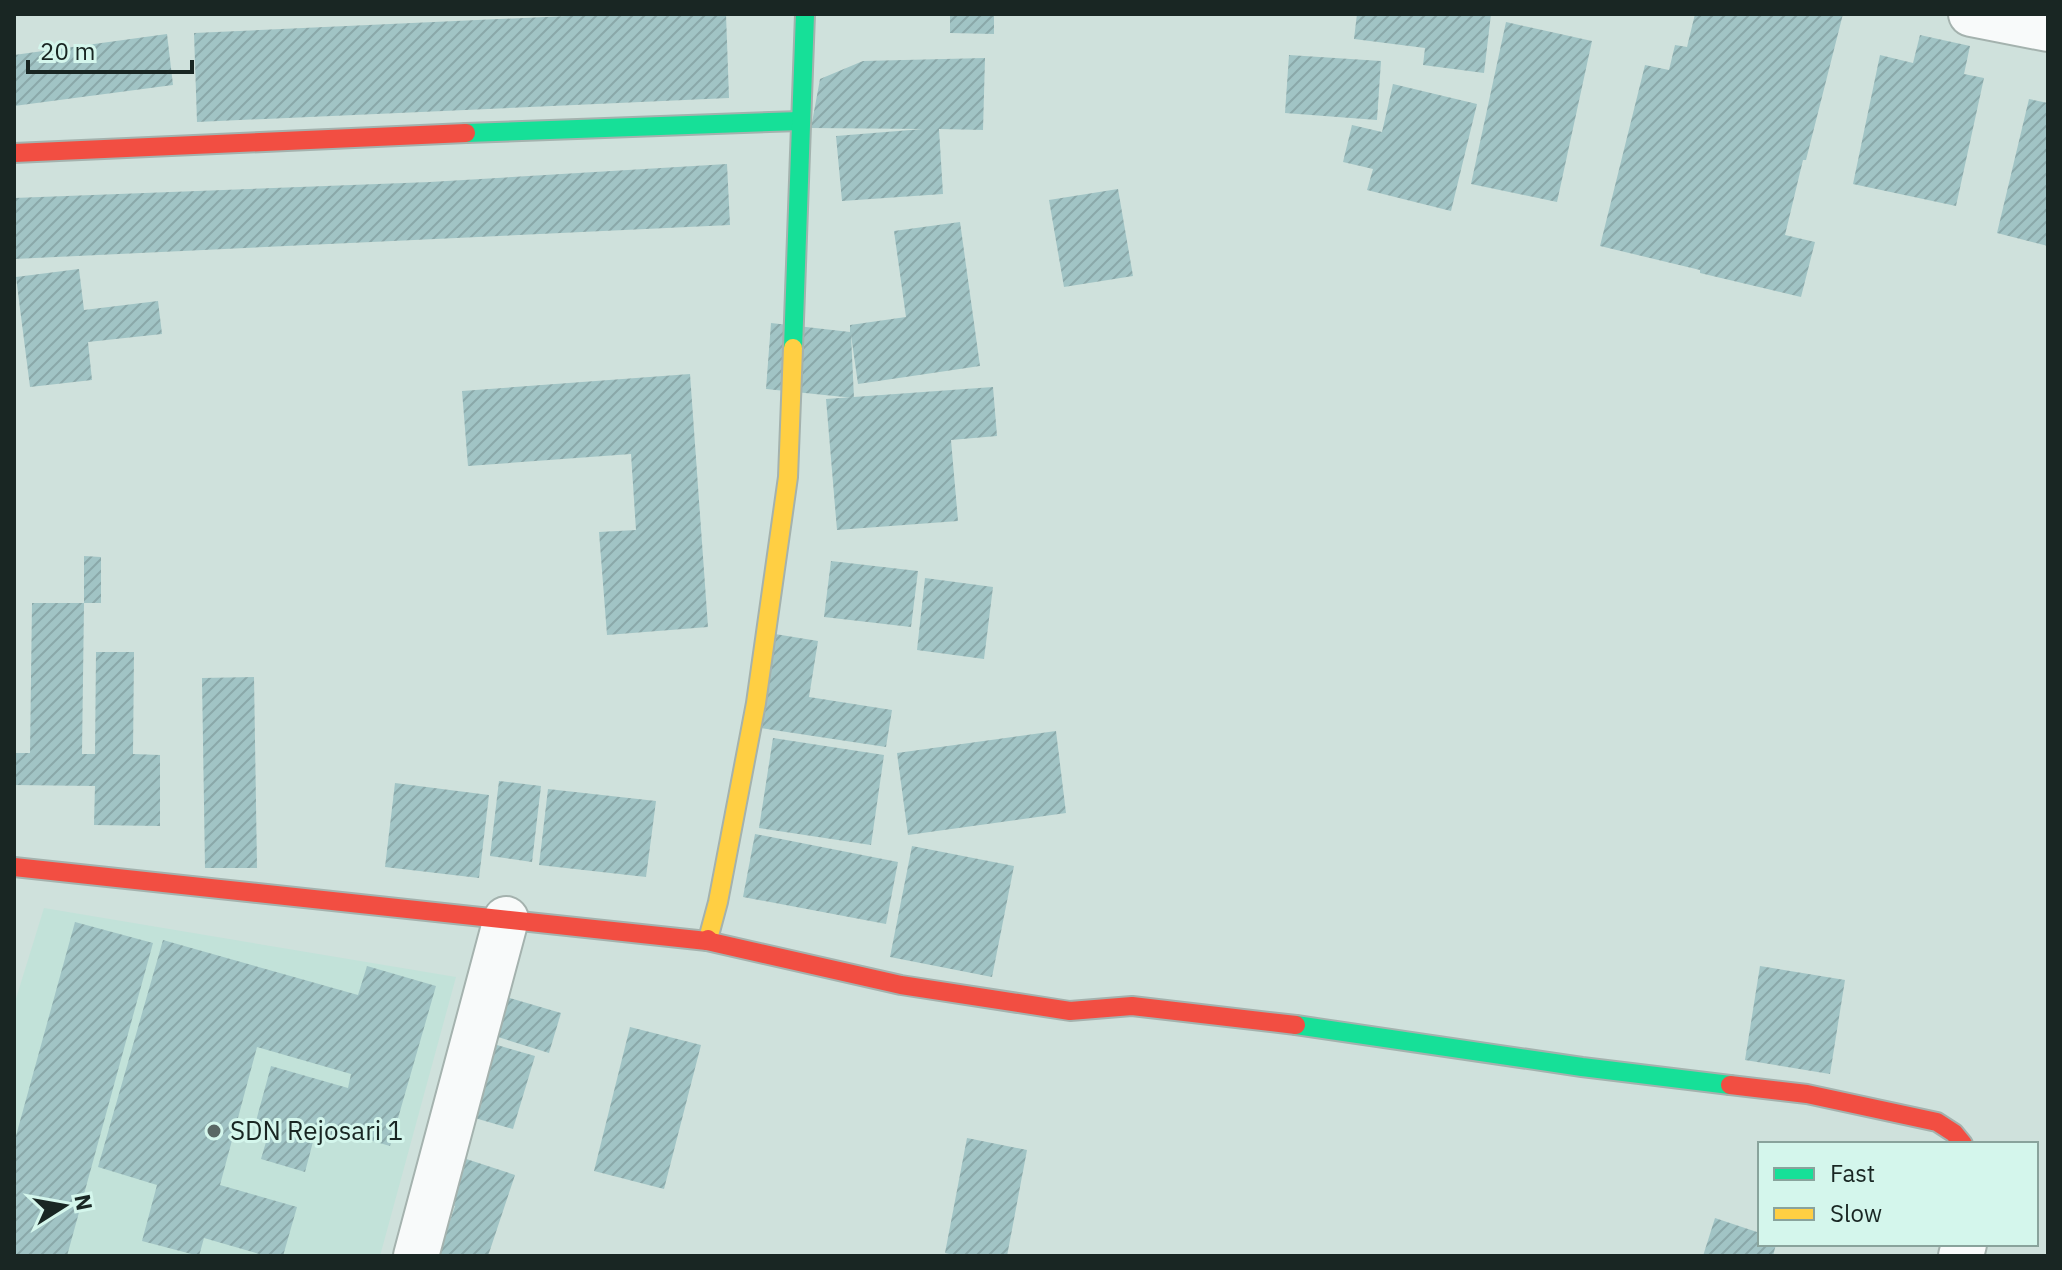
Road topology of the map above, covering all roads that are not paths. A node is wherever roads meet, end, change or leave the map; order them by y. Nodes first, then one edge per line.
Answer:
1 (805, 14) edge
2 (1971, 14) edge
3 (2048, 29) edge
4 (800, 121) junction
5 (14, 153) edge
6 (14, 867) edge
7 (506, 919) junction
8 (707, 941) junction
9 (1961, 1142) edge
10 (416, 1256) edge

1 - 4 street
2 - 3 street
4 - 5 street
4 - 8 street
6 - 7 street
7 - 8 street
7 - 10 street
8 - 9 street

